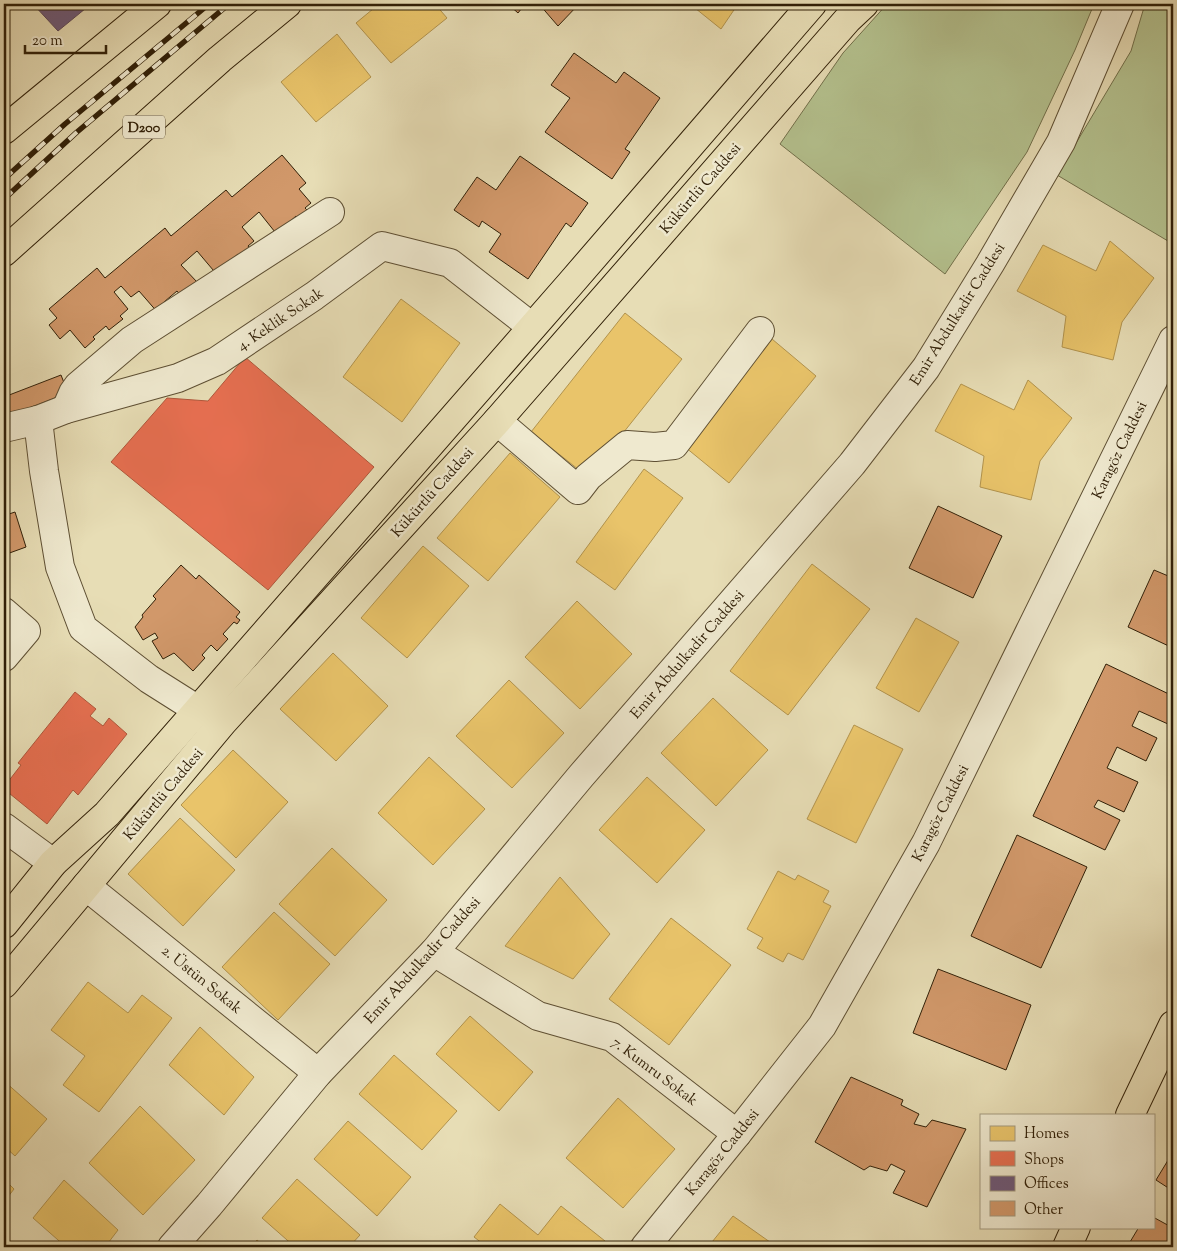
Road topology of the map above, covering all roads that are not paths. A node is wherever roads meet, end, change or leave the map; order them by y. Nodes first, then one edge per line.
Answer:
1 (157, 4) edge
2 (287, 4) edge
3 (812, 4) edge
4 (864, 4) edge
5 (1120, 4) edge
6 (4, 130) edge
7 (330, 212) dead end
8 (4, 252) edge
9 (532, 327) junction
10 (760, 331) dead end
11 (1173, 340) edge
12 (1165, 378) edge
13 (66, 409) junction
14 (38, 420) junction
15 (497, 421) junction
16 (4, 428) edge
17 (4, 612) edge
18 (4, 657) edge
19 (198, 710) junction
20 (4, 827) edge
21 (53, 864) junction
22 (86, 886) junction
23 (4, 924) edge
24 (434, 952) junction
25 (4, 984) edge
26 (1173, 1025) edge
27 (318, 1073) junction
28 (1130, 1114) edge
29 (737, 1134) junction
30 (1076, 1228) edge
31 (172, 1247) edge
32 (646, 1247) edge
33 (1067, 1247) edge

1 - 6 main road
2 - 8 main road, D200
3 - 9 main road, Kükürtlü Caddesi
4 - 15 main road, Kükürtlü Caddesi
5 - 24 street, Emir Abdulkadir Caddesi
7 - 13 street
9 - 13 street, 4. Keklik Sokak
9 - 19 main road, Kükürtlü Caddesi
10 - 15 street
11 - 12 street, Karagöz Caddesi
12 - 29 street, Karagöz Caddesi
13 - 14 street, 4. Keklik Sokak
14 - 16 street, 4. Keklik Sokak
14 - 19 street
15 - 22 main road, Kükürtlü Caddesi
17 - 18 street
19 - 21 main road, Kükürtlü Caddesi
20 - 21 street
21 - 23 main road, Kükürtlü Caddesi
22 - 25 main road, Kükürtlü Caddesi
22 - 27 street, 2. Üstün Sokak
24 - 27 street, Emir Abdulkadir Caddesi
24 - 29 street, 7. Kumru Sokak
26 - 28 main road
27 - 31 street, Emir Abdulkadir Caddesi
29 - 32 street, Karagöz Caddesi
30 - 33 main road

